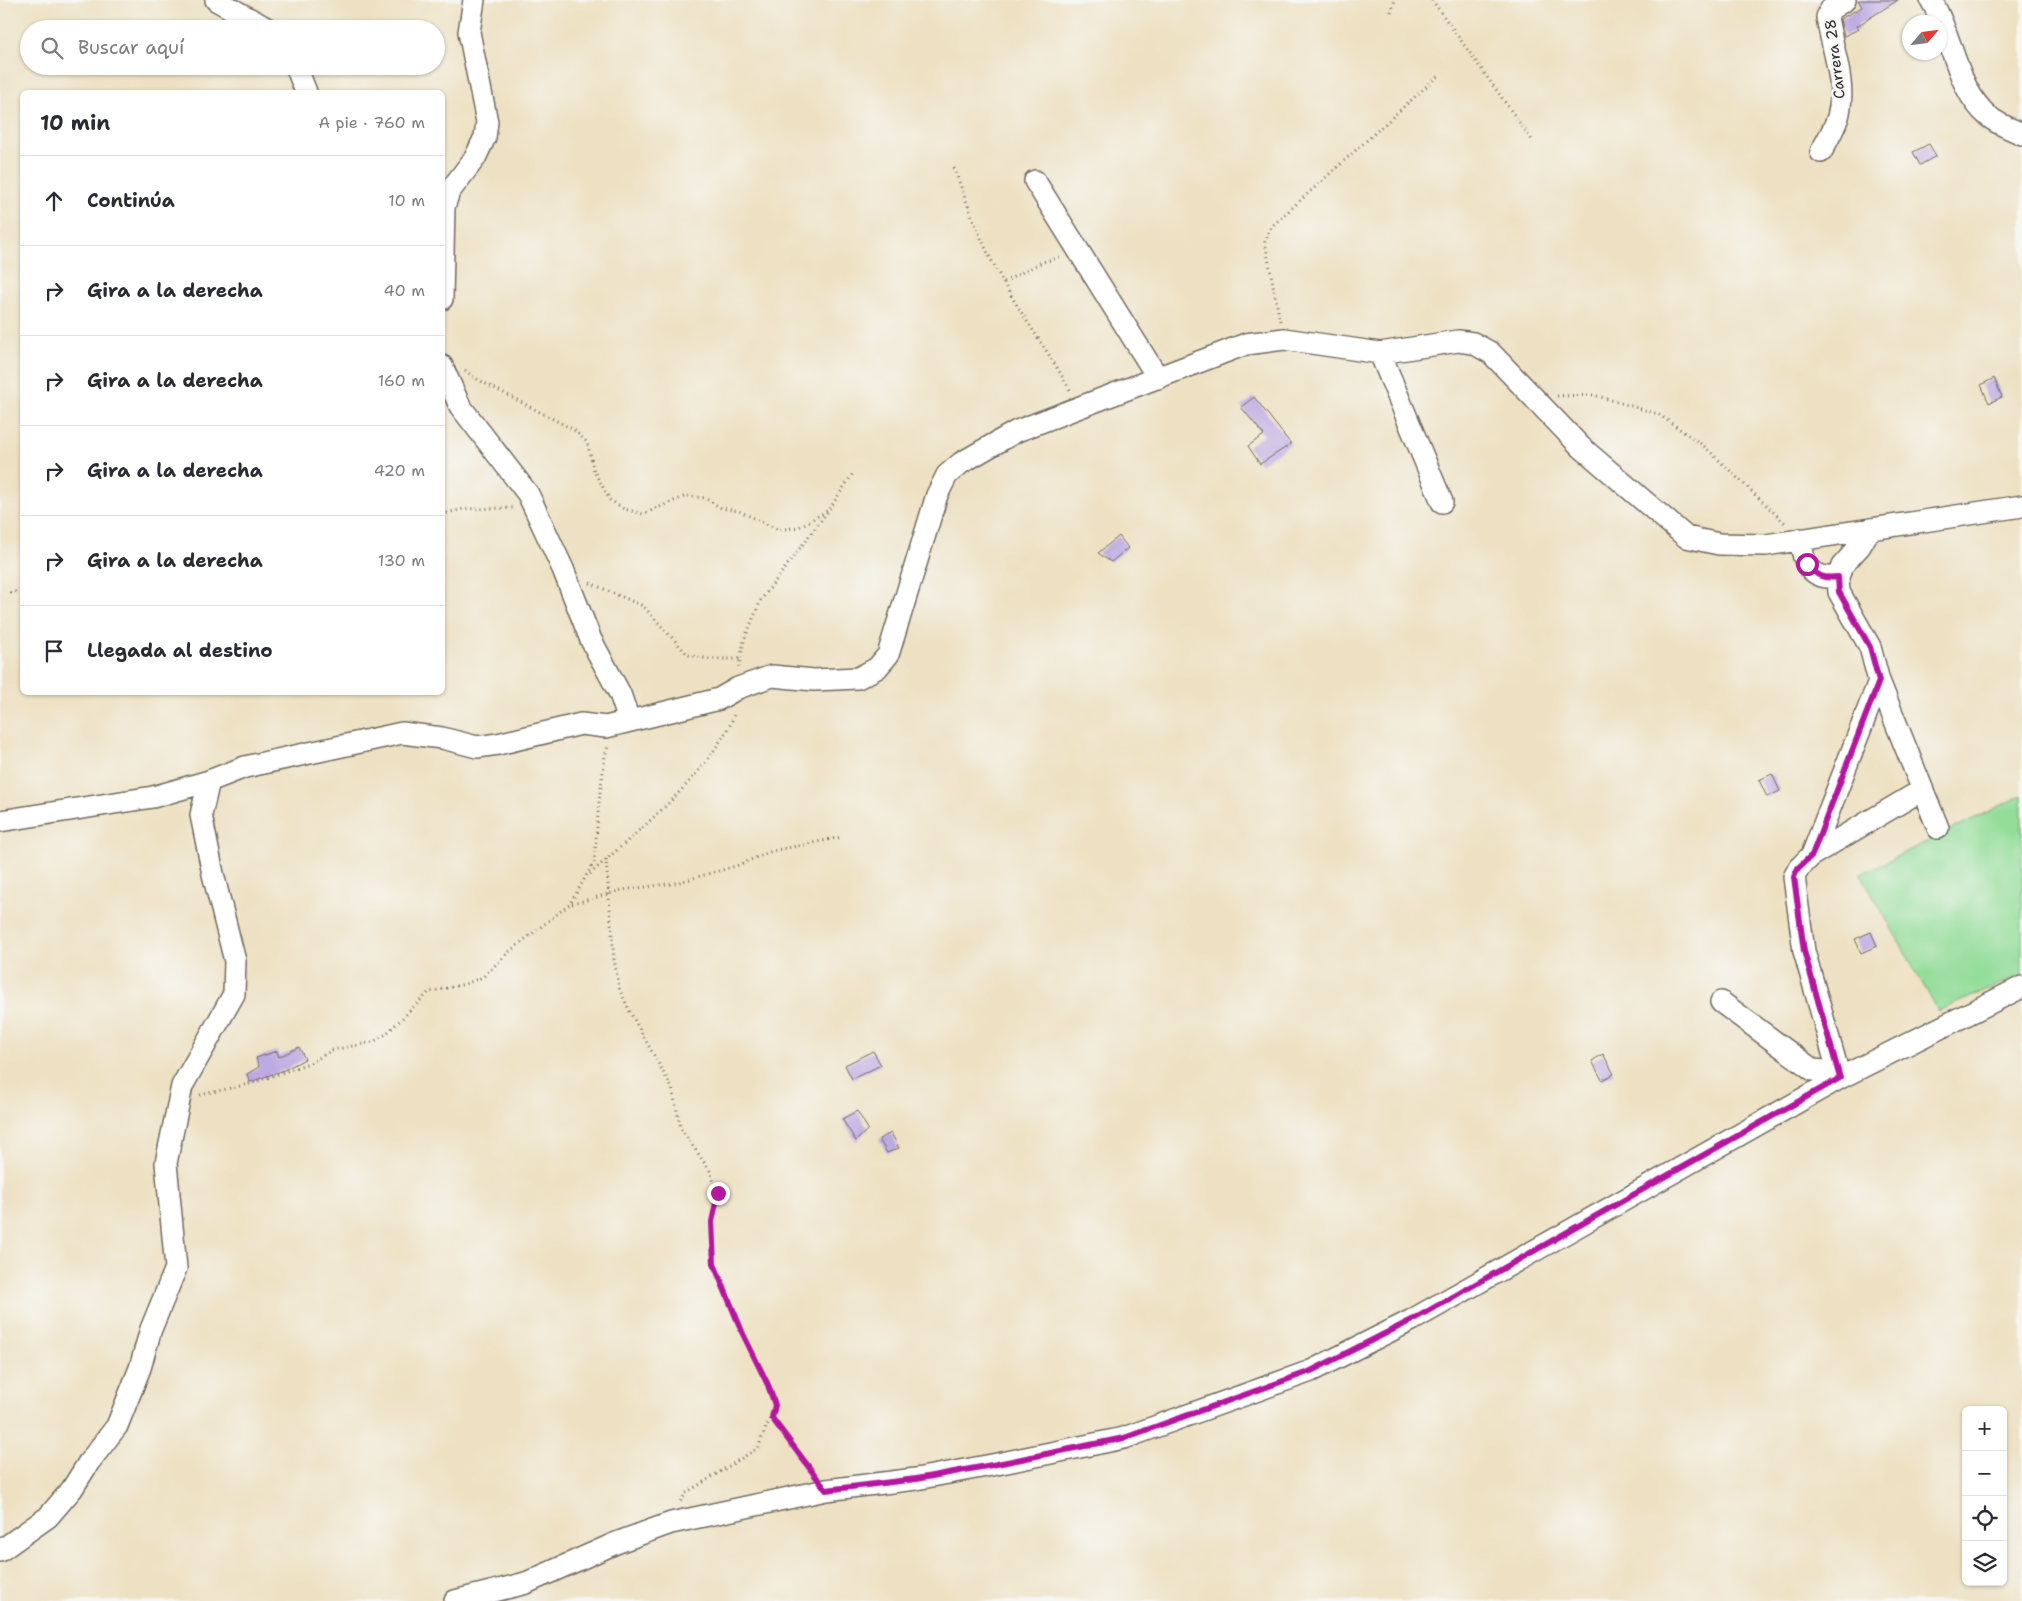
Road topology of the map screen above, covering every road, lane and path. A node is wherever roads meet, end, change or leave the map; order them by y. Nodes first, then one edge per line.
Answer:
1 (216, 0) edge
2 (474, 0) edge
3 (1395, 0) edge
4 (1432, 0) edge
5 (1845, 0) edge
6 (1931, 0) edge
7 (1392, 12) dead end
8 (252, 20) edge
9 (1440, 74) dead end
10 (299, 75) edge
11 (305, 90) edge
12 (2022, 134) edge
13 (1532, 140) dead end
14 (1821, 152) dead end
15 (954, 168) dead end
16 (1035, 181) dead end
17 (445, 204) edge
18 (1080, 253) junction
19 (1004, 282) junction
20 (1284, 339) junction
21 (1380, 353) junction
22 (452, 366) edge
23 (1158, 378) junction
24 (1531, 396) junction
25 (1079, 408) junction
26 (1442, 502) dead end
27 (2022, 506) edge
28 (534, 508) junction
29 (828, 511) dead end
30 (445, 513) edge
31 (1870, 529) junction
32 (1801, 539) junction
33 (563, 569) junction
34 (1838, 577) junction
35 (20, 590) edge
36 (10, 593) dead end
37 (740, 659) dead end
38 (1879, 681) junction
39 (629, 720) junction
40 (209, 781) junction
41 (1922, 790) junction
42 (0, 821) edge
43 (1938, 828) dead end
44 (842, 836) dead end
45 (1812, 855) junction
46 (606, 859) dead end
47 (608, 893) junction
48 (570, 904) junction
49 (2022, 987) edge
50 (1721, 1002) dead end
51 (1838, 1074) junction
52 (179, 1102) junction
53 (772, 1418) junction
54 (826, 1490) junction
55 (671, 1523) junction
56 (0, 1551) edge
57 (455, 1601) edge

1 - 8 street
2 - 17 street
3 - 7 path
4 - 13 path
5 - 14 street, Carrera 28
6 - 12 street
9 - 20 path
10 - 11 street
15 - 19 path
16 - 18 street
18 - 19 path
18 - 23 street
19 - 25 path
20 - 21 street
20 - 23 street
21 - 24 street
21 - 26 street
22 - 28 street
22 - 29 path
23 - 25 street
24 - 32 path
24 - 32 street
25 - 39 street
27 - 31 street
28 - 30 path
28 - 33 street
31 - 32 street
31 - 34 street
32 - 34 street
33 - 37 path
33 - 39 street
34 - 38 street
35 - 36 path
38 - 41 street
38 - 45 street
39 - 40 street
39 - 48 path
40 - 42 street
40 - 52 street
41 - 43 street
41 - 45 street
44 - 47 path
45 - 51 street
46 - 47 path
47 - 48 path
47 - 53 path
48 - 52 path
49 - 51 street
50 - 51 street
51 - 54 street
52 - 56 street
53 - 54 path
53 - 55 path
54 - 55 street
55 - 57 street

